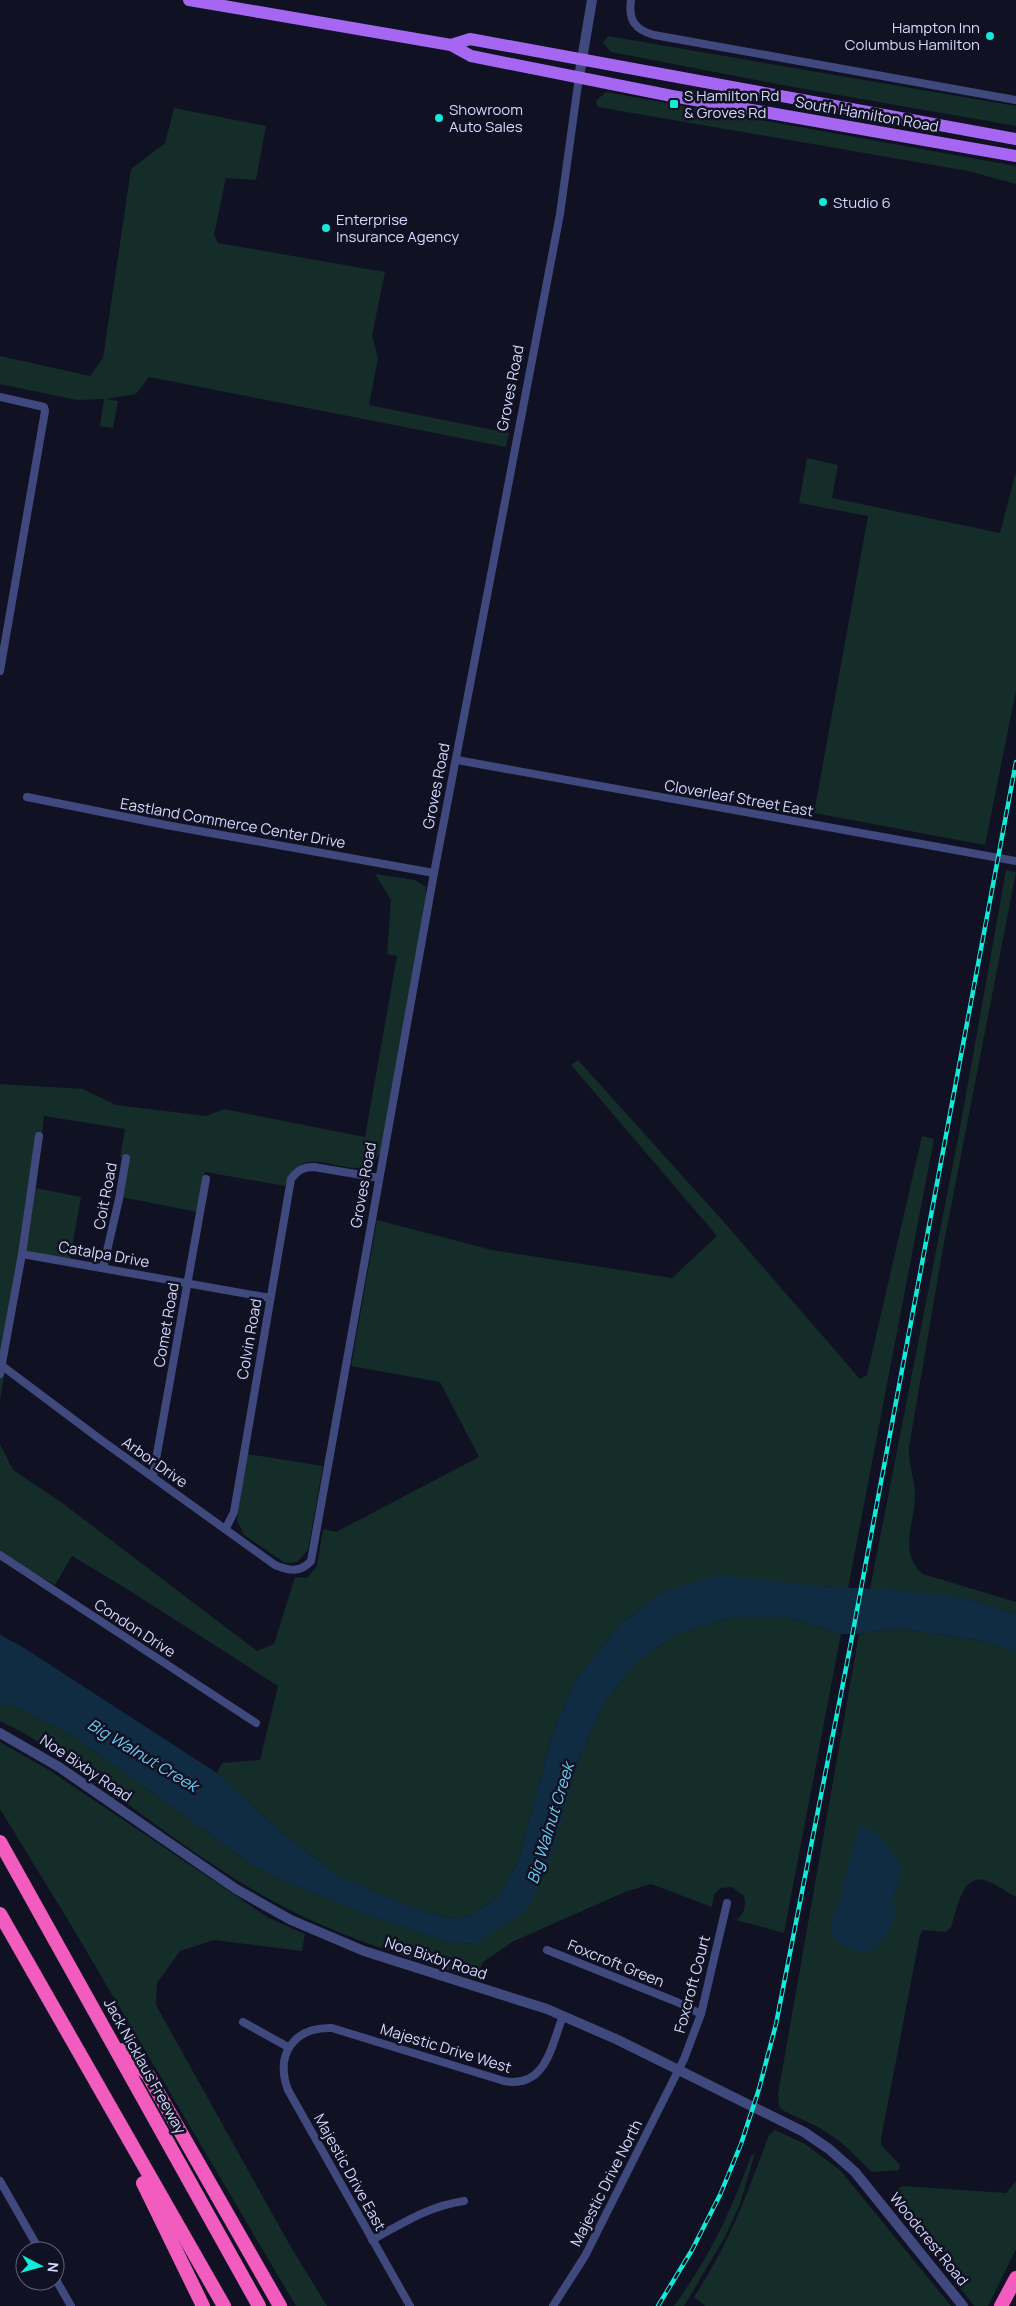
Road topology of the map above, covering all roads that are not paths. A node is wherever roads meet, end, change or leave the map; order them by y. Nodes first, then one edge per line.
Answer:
1 (189, 0) edge
2 (592, 0) edge
3 (631, 0) edge
4 (226, 3) edge
5 (451, 45) junction
6 (582, 60) junction
7 (580, 77) junction
8 (1016, 100) edge
9 (1016, 139) edge
10 (1016, 156) edge
11 (0, 397) edge
12 (0, 671) edge
13 (456, 760) junction
14 (27, 797) dead end
15 (1016, 861) edge
16 (434, 874) junction
17 (39, 1136) dead end
18 (126, 1158) dead end
19 (379, 1178) junction
20 (206, 1179) dead end
21 (22, 1254) junction
22 (103, 1268) junction
23 (187, 1284) junction
24 (270, 1298) junction
25 (1, 1370) edge
26 (153, 1476) junction
27 (226, 1528) junction
28 (0, 1555) edge
29 (297, 1571) joint
30 (256, 1722) dead end
31 (0, 1733) edge
32 (0, 1842) edge
33 (727, 1903) dead end
34 (0, 1914) edge
35 (547, 1950) dead end
36 (701, 2014) junction
37 (563, 2016) junction
38 (243, 2022) dead end
39 (110, 2037) junction
40 (288, 2047) junction
41 (678, 2070) junction
42 (96, 2086) junction
43 (0, 2181) edge
44 (871, 2191) joint
45 (464, 2201) dead end
46 (372, 2240) junction
47 (34, 2241) edge
48 (1016, 2278) edge
49 (62, 2291) edge
50 (71, 2306) edge
51 (203, 2306) edge
52 (224, 2306) edge
53 (259, 2306) edge
54 (280, 2306) edge
55 (410, 2306) edge
56 (553, 2306) edge
57 (963, 2306) edge
58 (1001, 2306) edge

1 - 4 main road, South Hamilton Road
2 - 6 street, Groves Road
3 - 8 street
4 - 5 main road, South Hamilton Road
5 - 6 main road, South Hamilton Road
5 - 7 main road, South Hamilton Road
6 - 7 street, Groves Road
6 - 9 main road, South Hamilton Road
7 - 10 main road, South Hamilton Road
7 - 13 street, Groves Road
11 - 12 street
13 - 15 street, Cloverleaf Street East
13 - 16 street, Groves Road
14 - 16 street, Eastland Commerce Center Drive
16 - 19 street, Groves Road
17 - 21 street
18 - 22 street, Coit Road
19 - 24 street, Colvin Road
19 - 29 street, Groves Road
20 - 23 street, Comet Road
21 - 22 street, Catalpa Drive
21 - 25 street
22 - 23 street, Catalpa Drive
23 - 24 street, Catalpa Drive
23 - 26 street, Comet Road
24 - 27 street, Colvin Road
25 - 26 street, Arbor Drive
26 - 27 street, Arbor Drive
27 - 29 street, Arbor Drive
28 - 30 street, Condon Drive
31 - 37 street, Noe Bixby Road
32 - 39 highway, Jack Nicklaus Freeway
33 - 36 street, Foxcroft Court
34 - 42 highway
35 - 36 street, Foxcroft Green
36 - 41 street, Foxcroft Court
37 - 40 street, Majestic Drive West
37 - 41 street, Noe Bixby Road
38 - 40 street
39 - 53 highway, Jack Nicklaus Freeway
39 - 54 highway
40 - 46 street, Majestic Drive East
41 - 44 street, Noe Bixby Road
41 - 56 street, Majestic Drive North
42 - 51 highway
42 - 52 highway
43 - 47 street
44 - 57 street, Woodcrest Road
45 - 46 street
46 - 55 street, Majestic Drive East
48 - 58 highway
49 - 50 street

